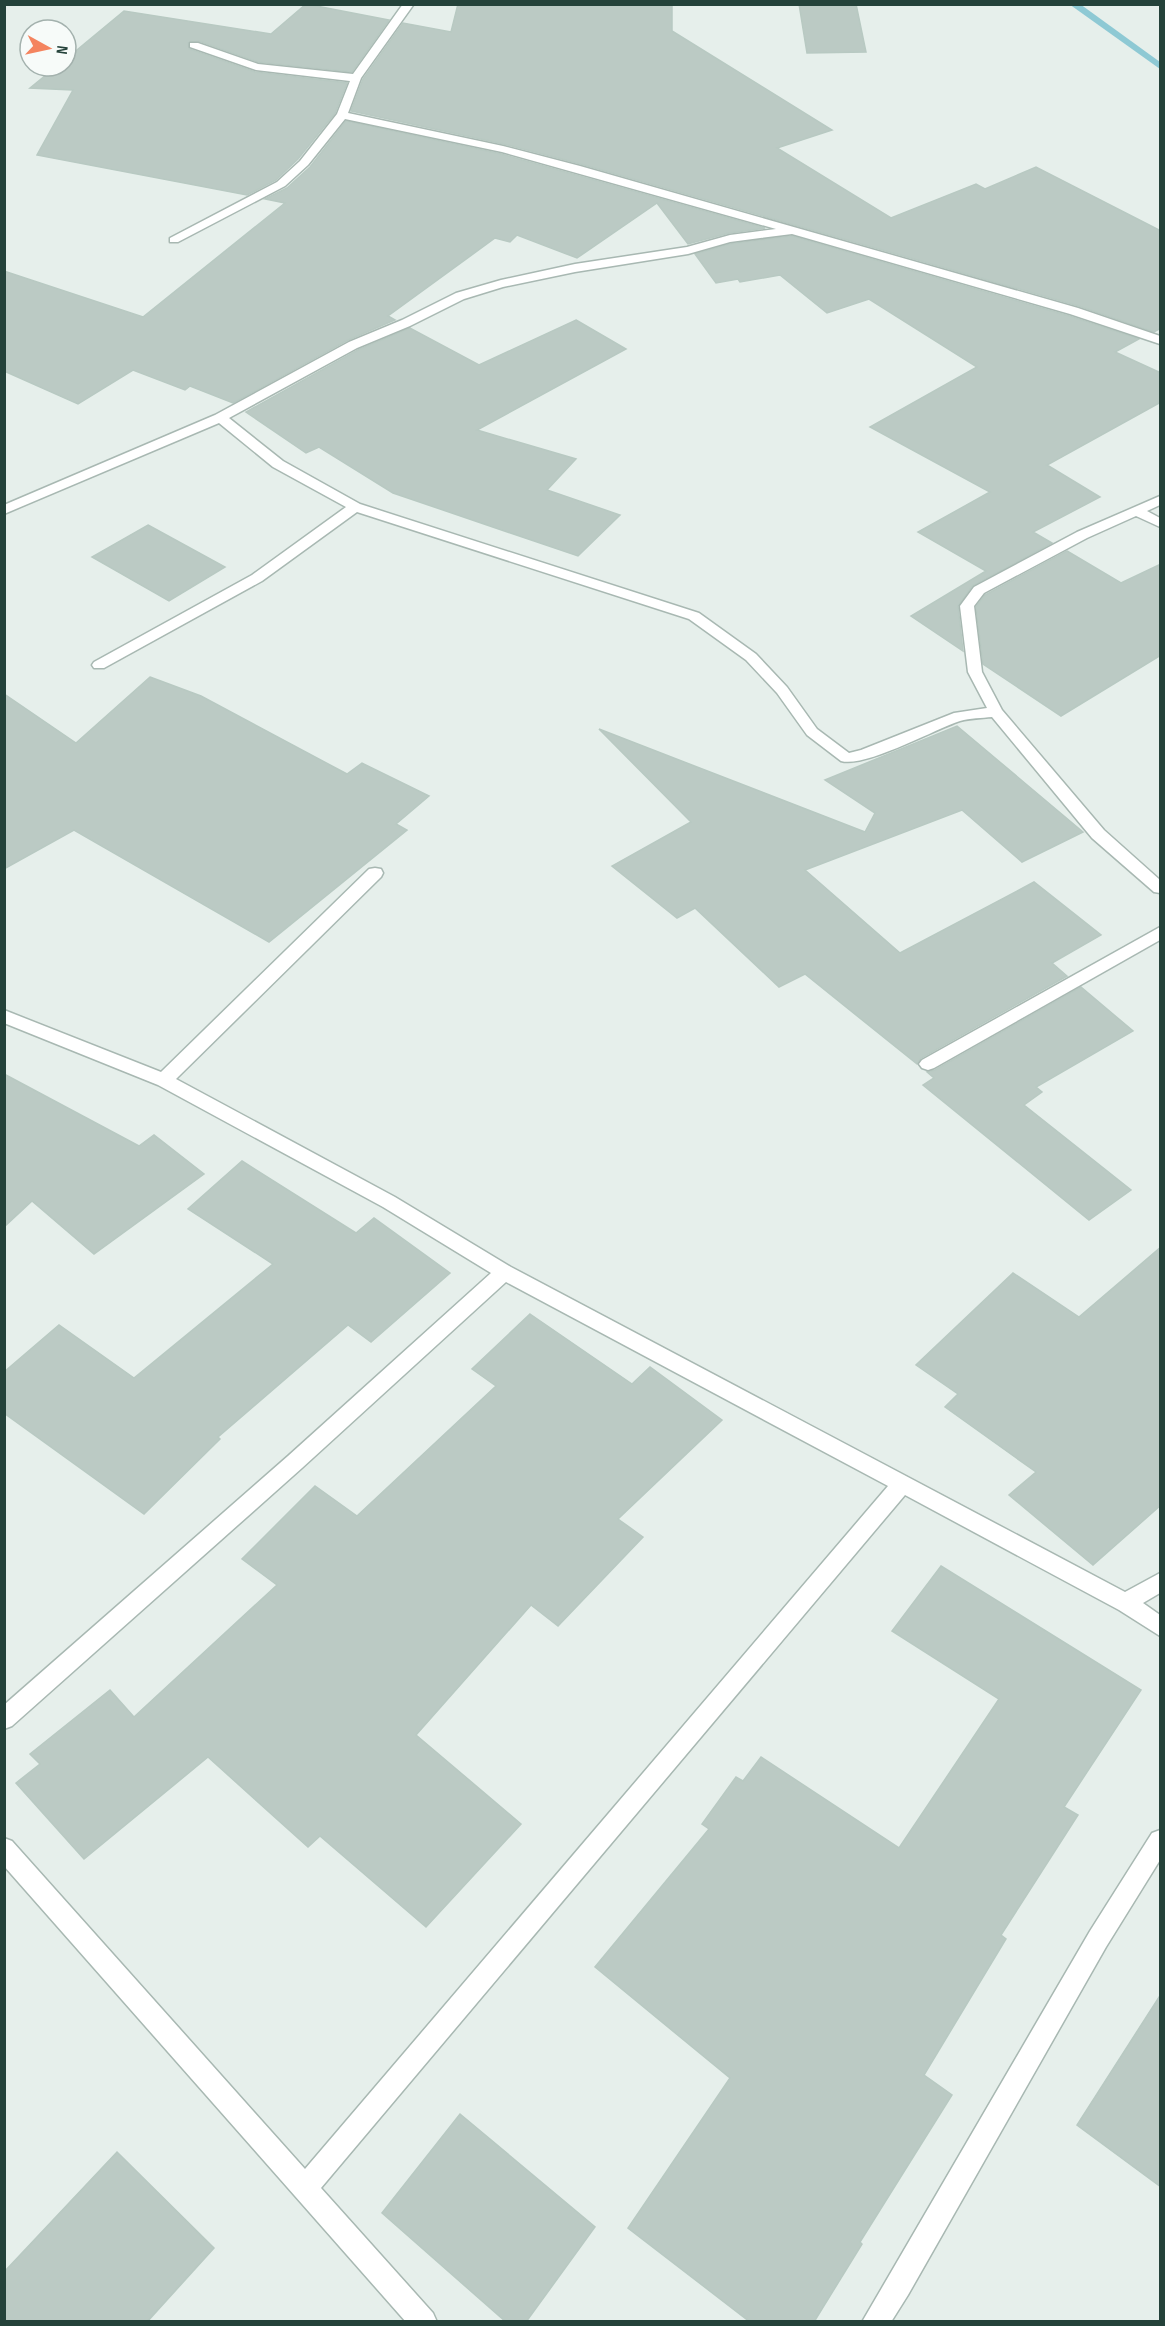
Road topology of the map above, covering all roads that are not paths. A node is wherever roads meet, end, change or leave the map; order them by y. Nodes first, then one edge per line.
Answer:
1 (410, 4) edge
2 (194, 45) dead end
3 (356, 78) junction
4 (342, 115) junction
5 (796, 230) junction
6 (174, 240) dead end
7 (1161, 340) edge
8 (220, 418) junction
9 (1161, 500) edge
10 (356, 507) junction
11 (4, 510) edge
12 (1139, 512) junction
13 (1161, 523) edge
14 (99, 665) dead end
15 (996, 712) junction
16 (375, 873) dead end
17 (1161, 888) edge
18 (1161, 933) edge
19 (4, 1016) edge
20 (928, 1064) dead end
21 (164, 1080) junction
22 (504, 1272) junction
23 (903, 1483) junction
24 (1161, 1582) edge
25 (1126, 1603) junction
26 (1161, 1627) edge
27 (4, 1719) edge
28 (1161, 1841) edge
29 (4, 1849) edge
30 (305, 2188) junction
31 (424, 2322) edge
32 (875, 2322) edge

1 - 3 street
2 - 3 street
3 - 4 street
4 - 5 street
4 - 6 street
5 - 7 street
5 - 8 street
8 - 10 street
8 - 11 street
9 - 12 street
10 - 14 street
10 - 15 street
12 - 13 street
12 - 15 street
15 - 17 street
16 - 21 street
18 - 20 street
19 - 21 street
21 - 22 street
22 - 23 street
22 - 27 street
23 - 25 street
23 - 30 street
24 - 25 street
25 - 26 street
28 - 32 street
29 - 30 street
30 - 31 street

